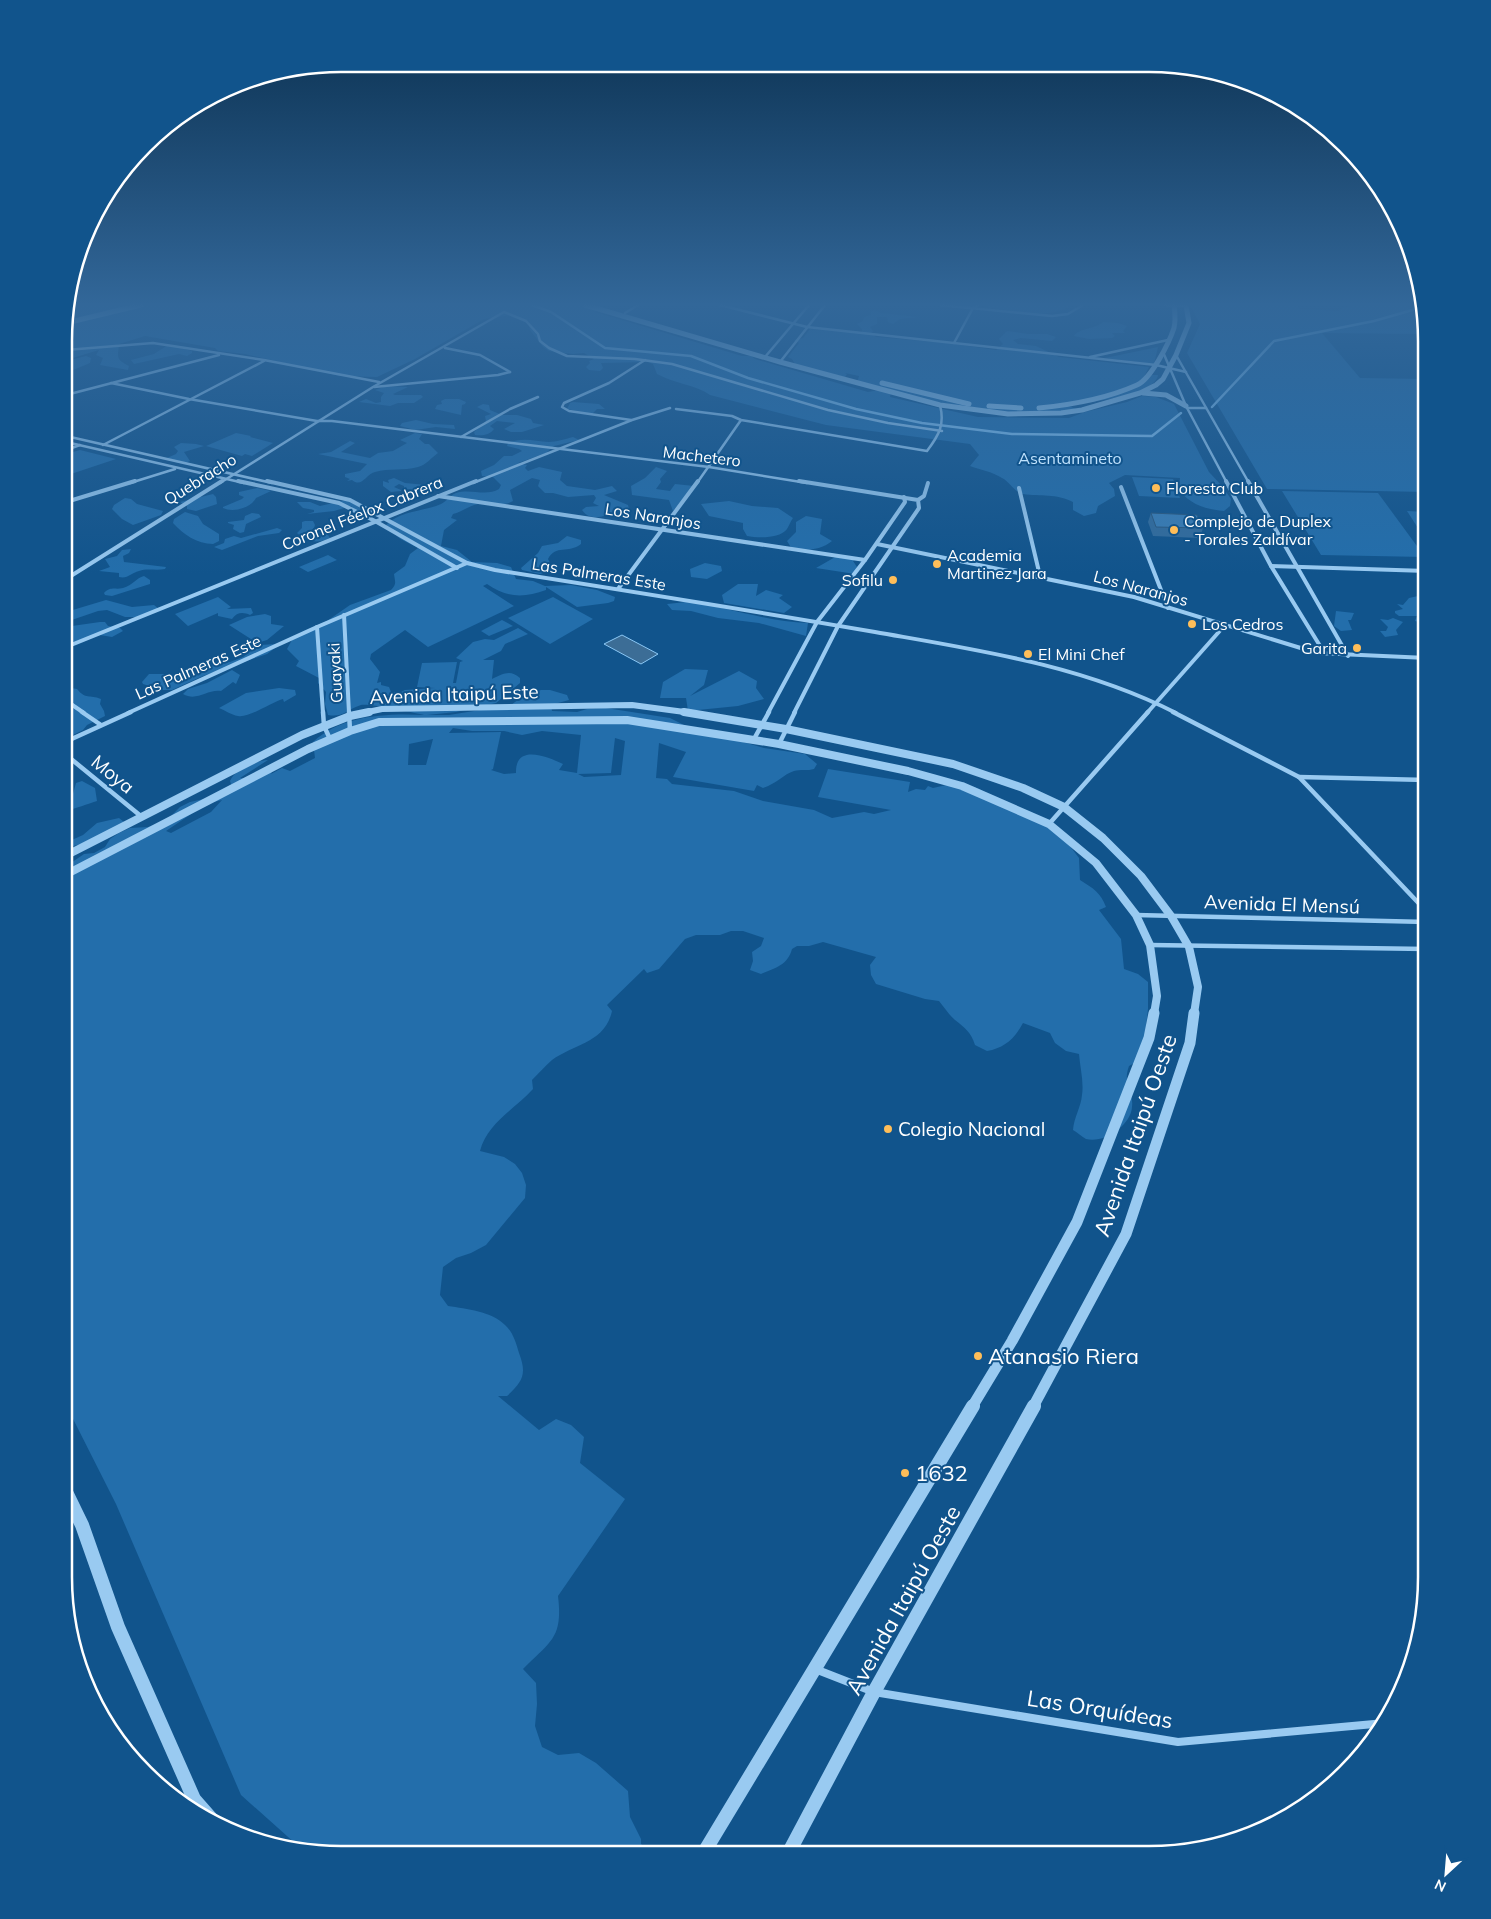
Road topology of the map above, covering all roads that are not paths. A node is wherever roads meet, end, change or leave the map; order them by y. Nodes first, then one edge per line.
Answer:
1 (168, 395) edge
2 (198, 395) edge
3 (361, 395) edge
4 (583, 395) edge
5 (772, 395) edge
6 (904, 395) edge
7 (927, 395) edge
8 (1106, 395) edge
9 (1135, 395) edge
10 (1156, 395) edge
11 (1180, 395) edge
12 (1199, 395) edge
13 (538, 397) dead end
14 (190, 399) junction
15 (940, 405) junction
16 (1186, 407) junction
17 (670, 408) dead end
18 (1206, 408) junction
19 (676, 409) dead end
20 (632, 420) junction
21 (741, 420) junction
22 (317, 421) junction
23 (942, 430) junction
24 (72, 437) edge
25 (461, 437) junction
26 (92, 442) junction
27 (72, 443) edge
28 (104, 444) junction
29 (81, 445) junction
30 (72, 448) edge
31 (96, 449) junction
32 (558, 450) junction
33 (188, 465) junction
34 (176, 468) junction
35 (709, 468) junction
36 (231, 474) junction
37 (224, 478) junction
38 (928, 483) dead end
39 (1121, 486) dead end
40 (1019, 488) dead end
41 (437, 496) junction
42 (904, 497) junction
43 (72, 500) edge
44 (918, 500) junction
45 (383, 517) junction
46 (374, 521) junction
47 (662, 530) junction
48 (877, 544) junction
49 (894, 547) junction
50 (865, 560) junction
51 (467, 563) junction
52 (1271, 566) junction
53 (1296, 567) junction
54 (457, 568) junction
55 (1418, 571) edge
56 (72, 575) edge
57 (1040, 576) junction
58 (618, 589) junction
59 (1168, 608) junction
60 (344, 615) junction
61 (817, 622) junction
62 (1225, 625) junction
63 (838, 626) junction
64 (317, 627) junction
65 (72, 645) edge
66 (1325, 654) junction
67 (1348, 656) junction
68 (1418, 658) edge
69 (1156, 703) junction
70 (72, 705) edge
71 (632, 705) junction
72 (350, 716) junction
73 (627, 720) junction
74 (101, 725) junction
75 (762, 725) junction
76 (324, 726) junction
77 (786, 729) junction
78 (350, 731) junction
79 (72, 739) edge
80 (330, 739) junction
81 (754, 739) junction
82 (779, 744) junction
83 (72, 760) edge
84 (1299, 777) junction
85 (1418, 780) edge
86 (1064, 806) junction
87 (142, 817) junction
88 (1049, 824) junction
89 (72, 852) edge
90 (72, 871) edge
91 (1418, 903) edge
92 (1136, 915) junction
93 (1171, 916) junction
94 (1418, 922) edge
95 (1150, 945) junction
96 (1189, 947) junction
97 (1418, 949) edge
98 (72, 1504) edge
99 (814, 1669) junction
100 (874, 1692) junction
101 (1375, 1724) edge
102 (200, 1806) edge
103 (708, 1846) edge
104 (792, 1846) edge

1 - 14 street, Machetero
2 - 14 street
3 - 22 street, Quebracho
4 - 20 street
5 - 23 street
6 - 15 street
7 - 8 street
9 - 15 street
10 - 16 street
11 - 16 street
12 - 18 street
13 - 25 street
14 - 22 street, Machetero
14 - 28 street
15 - 23 street
16 - 18 street
16 - 52 street
17 - 20 street, Coronel Féelox Cabrera
18 - 53 street
19 - 21 street
20 - 32 street, Coronel Féelox Cabrera
21 - 23 street
21 - 35 street
22 - 25 street, Machetero
22 - 36 street, Quebracho
24 - 26 street
25 - 32 street, Machetero
26 - 28 street
26 - 29 street
27 - 29 street
28 - 31 street
28 - 33 street
29 - 30 street
29 - 31 street
31 - 34 street
32 - 35 street, Machetero
32 - 41 street, Coronel Féelox Cabrera
33 - 34 street
33 - 36 street
34 - 37 street
34 - 43 street
35 - 42 street, Machetero
35 - 47 street
36 - 37 street, Quebracho
36 - 45 street
37 - 46 street
37 - 56 street, Quebracho
38 - 44 street
39 - 59 street
40 - 57 street
41 - 45 street, Coronel Féelox Cabrera
41 - 47 street, Los Naranjos
42 - 44 street, Machetero
42 - 48 street
44 - 49 street
45 - 46 street, Coronel Féelox Cabrera
45 - 51 street
46 - 54 street
46 - 65 street, Coronel Féelox Cabrera
47 - 50 street, Los Naranjos
47 - 58 street
48 - 49 street, Los Naranjos
48 - 50 street
49 - 57 street, Los Naranjos
49 - 63 street
50 - 61 street
51 - 54 street, Las Palmeras Este
51 - 58 street, Las Palmeras Este
52 - 53 street
52 - 66 street
53 - 55 street
53 - 67 street
54 - 60 street, Las Palmeras Este
57 - 59 street, Los Naranjos
58 - 61 street, Las Palmeras Este
59 - 62 street, Los Naranjos
60 - 64 street, Las Palmeras Este
60 - 72 street, Guayaki
61 - 63 street, Las Palmeras Este
61 - 75 street
62 - 66 street, Los Naranjos
62 - 69 street
63 - 69 street, Las Palmeras Este
63 - 77 street
64 - 74 street, Las Palmeras Este
64 - 76 street, Guayaki
66 - 67 street, Los Naranjos
67 - 68 street, Los Naranjos
69 - 84 street, Las Palmeras Este
69 - 86 street
70 - 74 street
71 - 72 street, Avenida Itaipú Este
71 - 73 street
71 - 75 street, Avenida Itaipú Este
72 - 76 street, Avenida Itaipú Este
72 - 78 street, Guayaki
73 - 78 street, Avenida Itaipú Este
73 - 81 street, Avenida Itaipú Este
74 - 79 street, Las Palmeras Este
75 - 77 street, Avenida Itaipú Este
75 - 81 street
76 - 80 street, Guayaki
76 - 87 street, Avenida Itaipú Este
77 - 82 street
77 - 86 street, Avenida Itaipú Oeste
78 - 80 street, Avenida Itaipú Este
80 - 90 street, Avenida Itaipú Este
81 - 82 street, Avenida Itaipú Este
82 - 88 street, Avenida Itaipú Oeste
83 - 87 street, Moya
84 - 85 street
84 - 91 street
86 - 88 street
86 - 93 street, Avenida Itaipú Oeste
87 - 89 street, Avenida Itaipú Este
88 - 92 street, Avenida Itaipú Oeste
92 - 93 street, Avenida El Mensú
92 - 95 street, Avenida Itaipú Oeste
93 - 94 street, Avenida El Mensú
93 - 96 street, Avenida Itaipú Oeste
95 - 96 street
95 - 99 street, Avenida Itaipú Oeste
96 - 97 street
96 - 100 street, Avenida Itaipú Oeste
98 - 102 street
99 - 100 street, Las Orquídeas
99 - 103 street, Avenida Itaipú Oeste
100 - 101 street, Las Orquídeas
100 - 104 street, Avenida Itaipú Oeste

